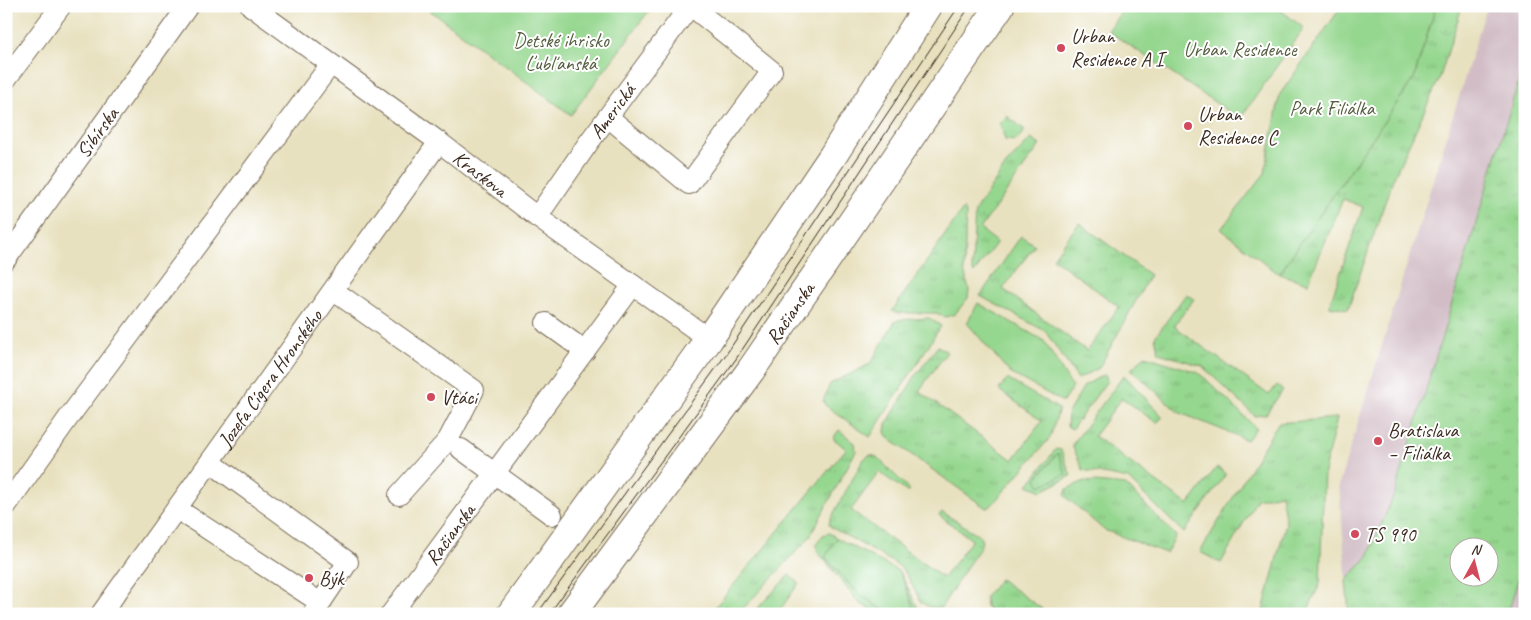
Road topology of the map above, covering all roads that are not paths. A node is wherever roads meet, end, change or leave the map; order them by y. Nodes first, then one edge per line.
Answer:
1 (61, 6) edge
2 (188, 6) edge
3 (251, 6) edge
4 (691, 6) edge
5 (1000, 6) edge
6 (922, 8) edge
7 (331, 64) junction
8 (6, 79) edge
9 (608, 117) junction
10 (439, 142) junction
11 (537, 217) junction
12 (6, 259) edge
13 (633, 285) junction
14 (334, 291) junction
15 (546, 323) dead end
16 (709, 339) junction
17 (585, 350) junction
18 (461, 449) dead end
19 (210, 462) junction
20 (494, 474) junction
21 (399, 495) dead end
22 (6, 506) edge
23 (177, 509) junction
24 (552, 515) dead end
25 (317, 608) edge
26 (101, 614) edge
27 (391, 614) edge
28 (511, 614) edge
29 (571, 614) edge

1 - 8 street
2 - 12 street, Sibírska
3 - 7 street, Kraskova
4 - 9 street, Americká
4 - 9 street
5 - 29 main road, Račianska
6 - 16 main road
7 - 10 street, Kraskova
7 - 22 street
9 - 11 street, Americká
10 - 11 street, Kraskova
10 - 14 street, Jozefa Cígera Hronského
11 - 13 street, Kraskova
13 - 16 street, Kraskova
13 - 17 street, Račianska
14 - 19 street, Jozefa Cígera Hronského
14 - 21 street
15 - 17 street
16 - 28 main road
17 - 20 street, Račianska
18 - 20 street
19 - 23 street, Jozefa Cígera Hronského
19 - 25 street
20 - 24 street
20 - 27 street, Račianska
23 - 25 street
23 - 26 street, Jozefa Cígera Hronského

